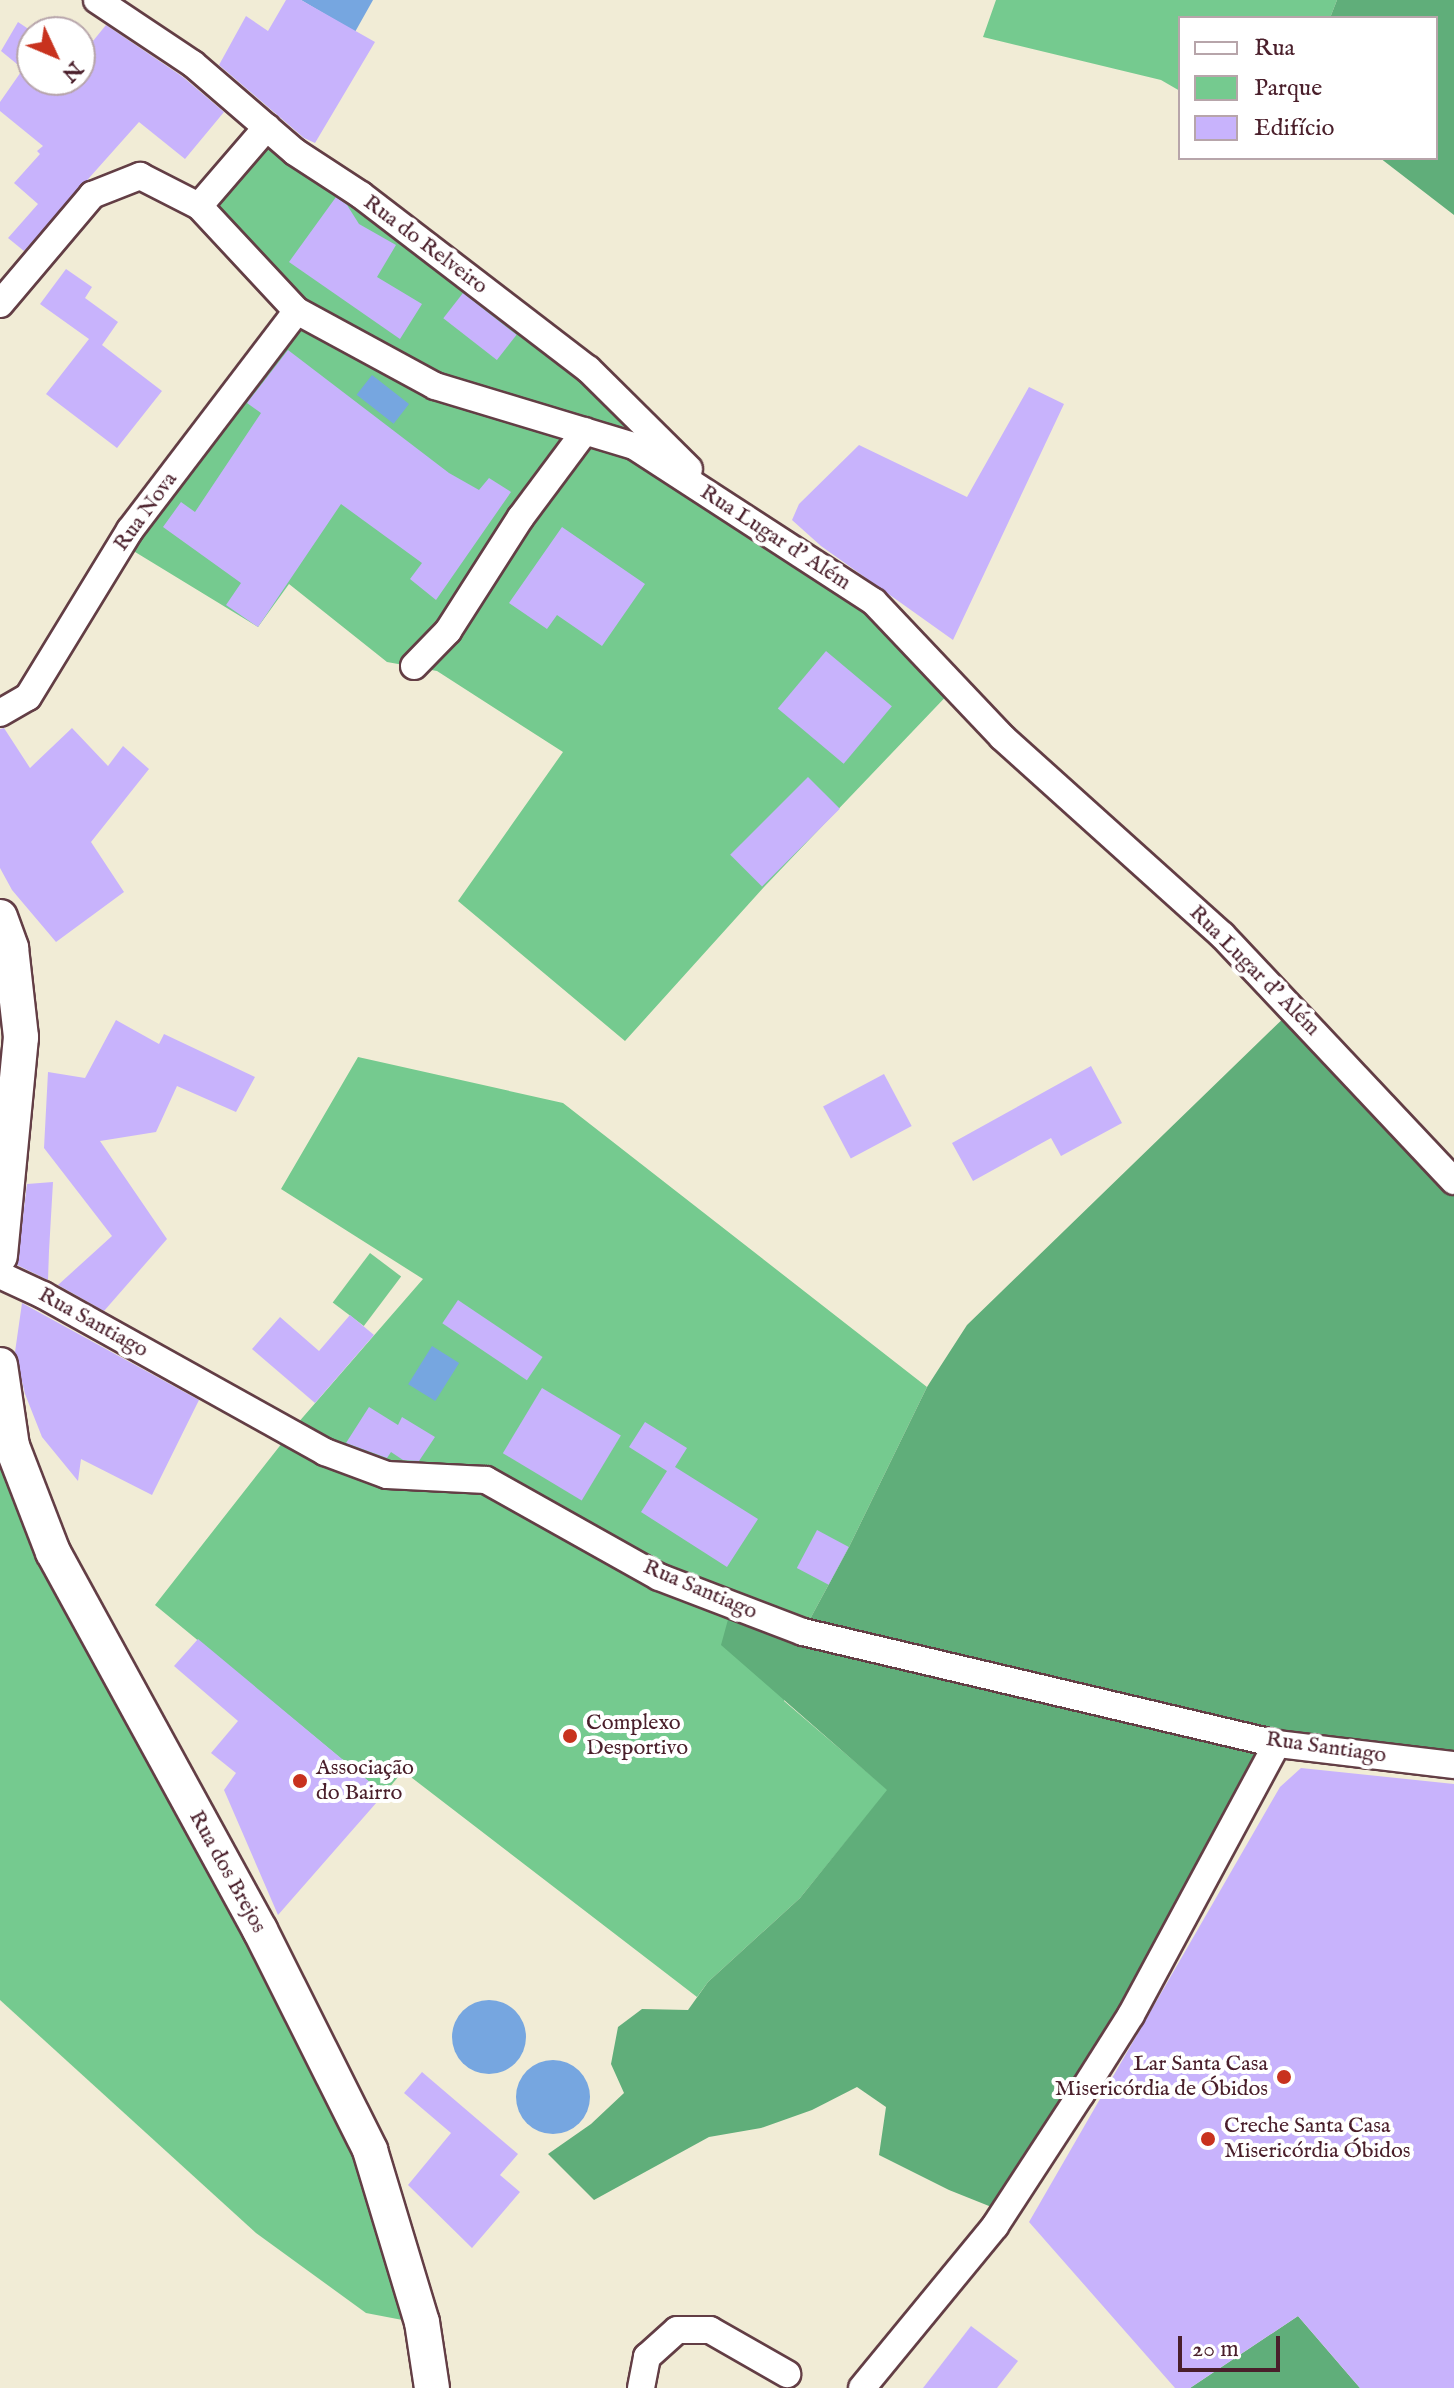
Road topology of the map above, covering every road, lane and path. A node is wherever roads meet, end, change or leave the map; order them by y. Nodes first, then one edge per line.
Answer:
1 (97, 0) edge
2 (267, 127) junction
3 (199, 206) junction
4 (0, 304) edge
5 (297, 311) junction
6 (585, 431) junction
7 (735, 512) junction
8 (414, 666) dead end
9 (0, 713) edge
10 (0, 917) edge
11 (1454, 1181) edge
12 (0, 1256) edge
13 (0, 1275) edge
14 (0, 1365) edge
15 (1277, 1744) junction
16 (1454, 1765) edge
17 (787, 2374) dead end
18 (432, 2388) edge
19 (641, 2388) edge
20 (862, 2388) edge

1 - 2 street, Rua do Relveiro
2 - 3 street
2 - 7 street, Rua do Relveiro
3 - 4 street, Rua Lugar d' Além
3 - 5 street, Rua Lugar d' Além
5 - 6 street, Rua Lugar d' Além
5 - 9 street, Rua Nova
6 - 7 street, Rua Lugar d' Além
6 - 8 street
7 - 11 street, Rua Lugar d' Além
10 - 12 street
13 - 15 street, Rua Santiago
14 - 18 street, Rua dos Brejos
15 - 16 street, Rua Santiago
15 - 20 street
17 - 19 street

